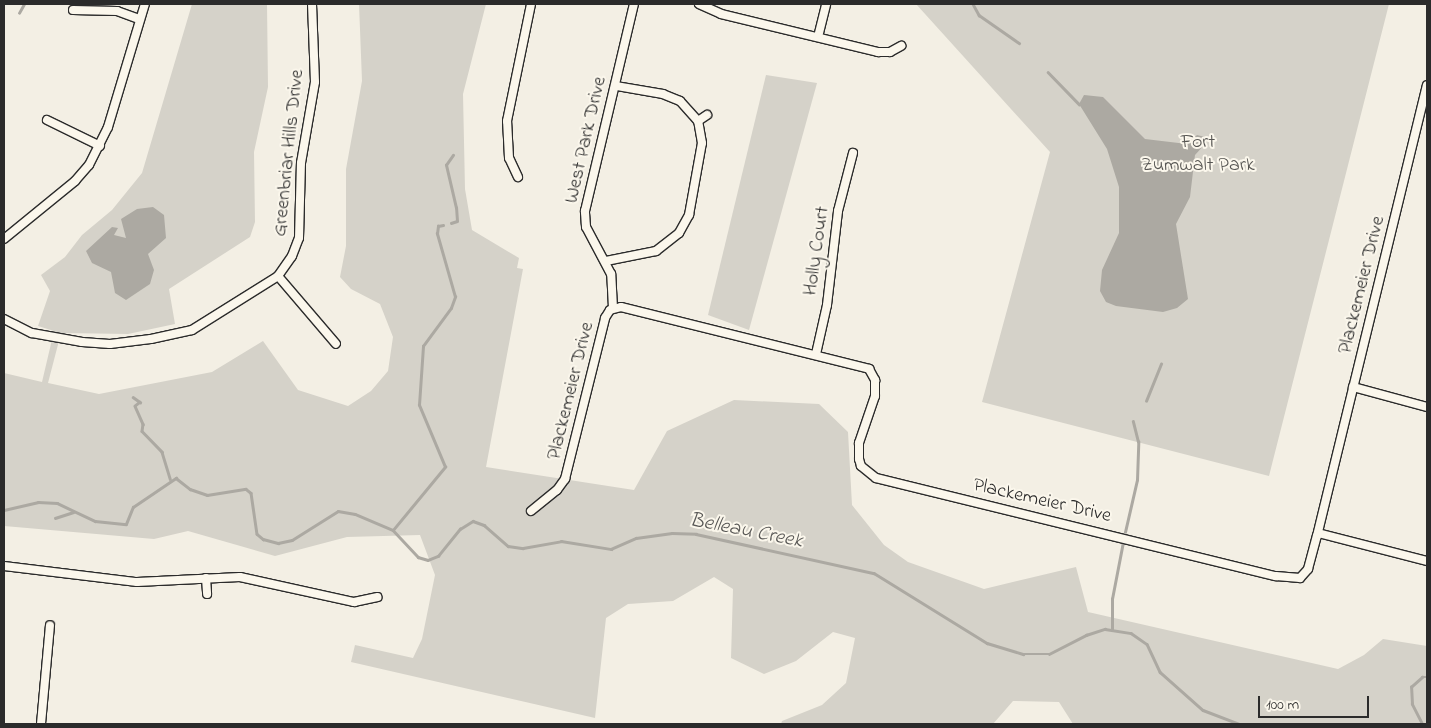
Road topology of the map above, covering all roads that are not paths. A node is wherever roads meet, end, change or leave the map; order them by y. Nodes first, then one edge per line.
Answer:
1 (145, 4) edge
2 (312, 4) edge
3 (532, 4) edge
4 (634, 4) edge
5 (699, 4) edge
6 (826, 4) edge
7 (73, 10) dead end
8 (139, 19) junction
9 (818, 37) junction
10 (902, 46) dead end
11 (1427, 85) edge
12 (616, 86) junction
13 (707, 115) dead end
14 (47, 120) dead end
15 (698, 121) junction
16 (100, 146) junction
17 (853, 153) dead end
18 (518, 177) dead end
19 (4, 239) edge
20 (606, 261) junction
21 (278, 276) junction
22 (613, 308) junction
23 (4, 319) edge
24 (336, 344) dead end
25 (816, 354) junction
26 (1353, 387) junction
27 (1427, 407) edge
28 (531, 511) dead end
29 (1318, 533) junction
30 (1427, 560) edge
31 (4, 566) edge
32 (206, 578) junction
33 (207, 594) dead end
34 (377, 597) dead end
35 (50, 625) dead end
36 (41, 724) edge

1 - 8 street
2 - 21 street, Greenbriar Hills Drive
3 - 18 street
4 - 12 street, West Park Drive
5 - 9 street
6 - 9 street
7 - 8 street
8 - 16 street
9 - 10 street
11 - 26 street, Plackemeier Drive
12 - 15 street
12 - 20 street, West Park Drive
13 - 15 street
14 - 16 street
15 - 20 street
16 - 19 street
17 - 25 street, Holly Court
20 - 22 street, West Park Drive
21 - 23 street, Greenbriar Hills Drive
21 - 24 street
22 - 25 street, Plackemeier Drive
22 - 28 street, Plackemeier Drive
25 - 29 street, Plackemeier Drive
26 - 27 street
26 - 29 street, Plackemeier Drive
29 - 30 street
31 - 32 street
32 - 33 street
32 - 34 street
35 - 36 street

